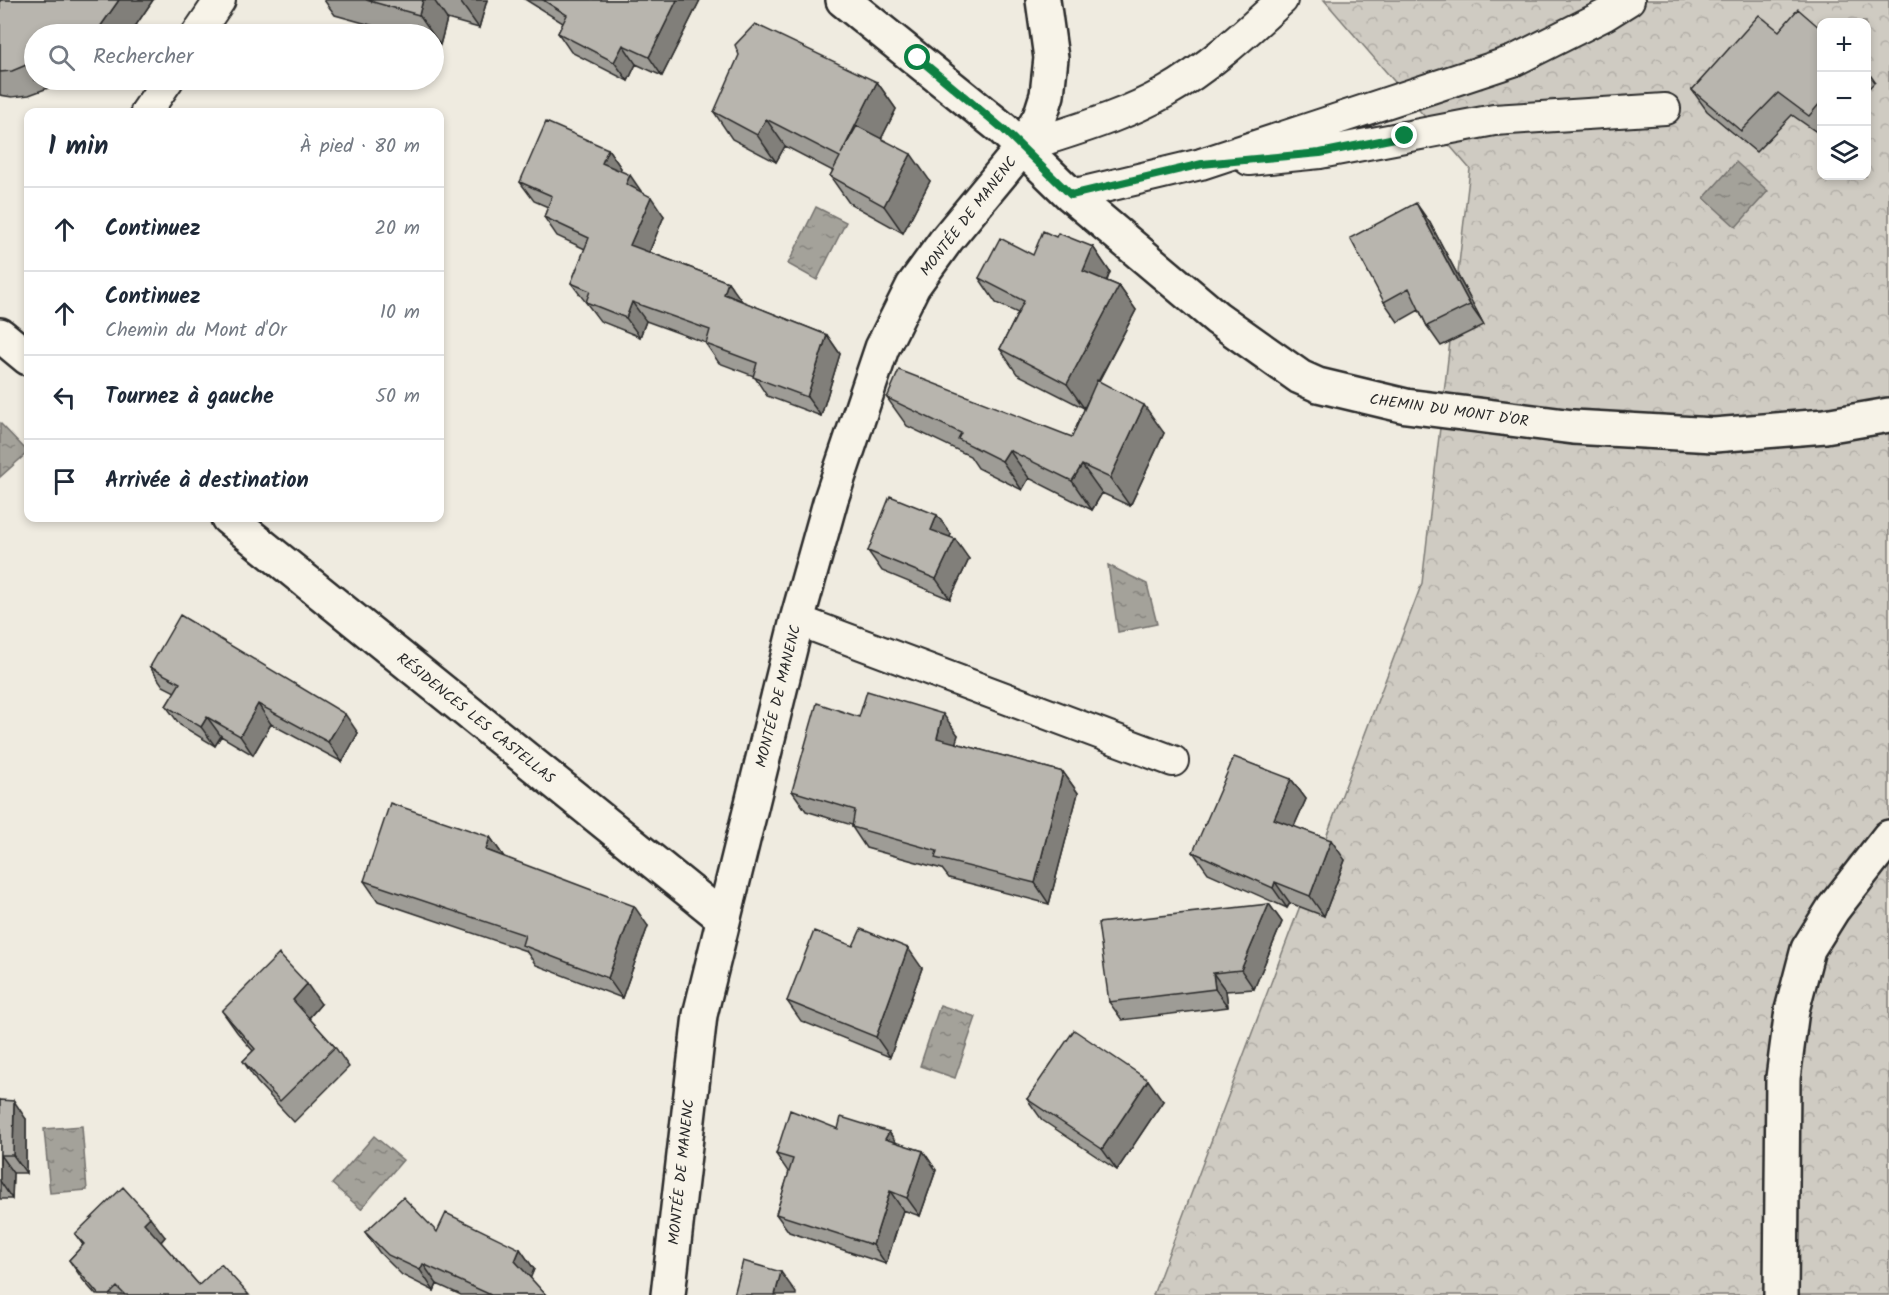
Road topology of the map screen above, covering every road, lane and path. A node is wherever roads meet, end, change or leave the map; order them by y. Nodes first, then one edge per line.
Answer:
1 (220, 0) edge
2 (843, 0) edge
3 (1043, 0) edge
4 (1282, 0) edge
5 (1629, 0) edge
6 (204, 24) edge
7 (161, 90) edge
8 (149, 108) edge
9 (1665, 109) dead end
10 (1023, 147) junction
11 (1202, 164) junction
12 (1071, 195) junction
13 (0, 335) edge
14 (24, 355) edge
15 (1889, 415) edge
16 (233, 522) edge
17 (796, 620) junction
18 (1173, 761) dead end
19 (1889, 837) edge
20 (723, 918) junction
21 (668, 1295) edge
22 (1781, 1295) edge

1 - 6 lane
2 - 10 street, CHEMIN DU MONT D'OR
3 - 10 street, MONTÉE DE MANENC
4 - 10 lane
5 - 11 lane
7 - 8 lane
9 - 11 lane
10 - 12 street, CHEMIN DU MONT D'OR
10 - 17 street, MONTÉE DE MANENC
11 - 12 lane
12 - 15 street, CHEMIN DU MONT D'OR
13 - 14 street
16 - 20 street, RÉSIDENCES LES CASTELLAS
17 - 18 lane
17 - 20 street, MONTÉE DE MANENC
19 - 22 street
20 - 21 street, MONTÉE DE MANENC

